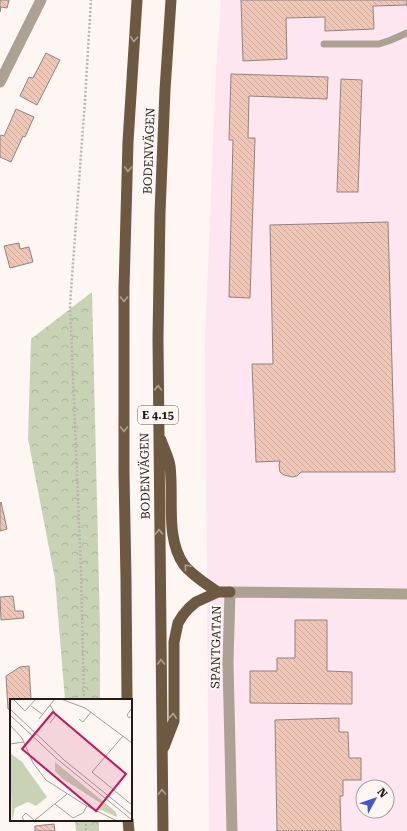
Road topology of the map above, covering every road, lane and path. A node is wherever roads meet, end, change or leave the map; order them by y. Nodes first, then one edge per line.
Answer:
1 (40, 0) edge
2 (90, 0) edge
3 (137, 0) edge
4 (171, 0) edge
5 (407, 33) edge
6 (324, 44) dead end
7 (0, 82) edge
8 (158, 432) junction
9 (218, 592) junction
10 (230, 592) junction
11 (407, 594) edge
12 (84, 699) edge
13 (127, 699) edge
14 (162, 753) junction
15 (128, 821) edge
16 (129, 831) edge
17 (163, 831) edge
18 (232, 831) edge

1 - 7 street
2 - 12 path
3 -> 13 main road, BODENVÄGEN / E 4.15
8 -> 4 main road, BODENVÄGEN / E 4.15
5 - 6 lane
9 -> 8 main road
14 -> 8 main road, BODENVÄGEN / E 4.15
9 - 10 main road
14 -> 9 main road
10 - 11 street, SPANTGATAN
10 - 18 street, SPANTGATAN
17 -> 14 main road, BODENVÄGEN / E 4.15
15 - 16 main road

